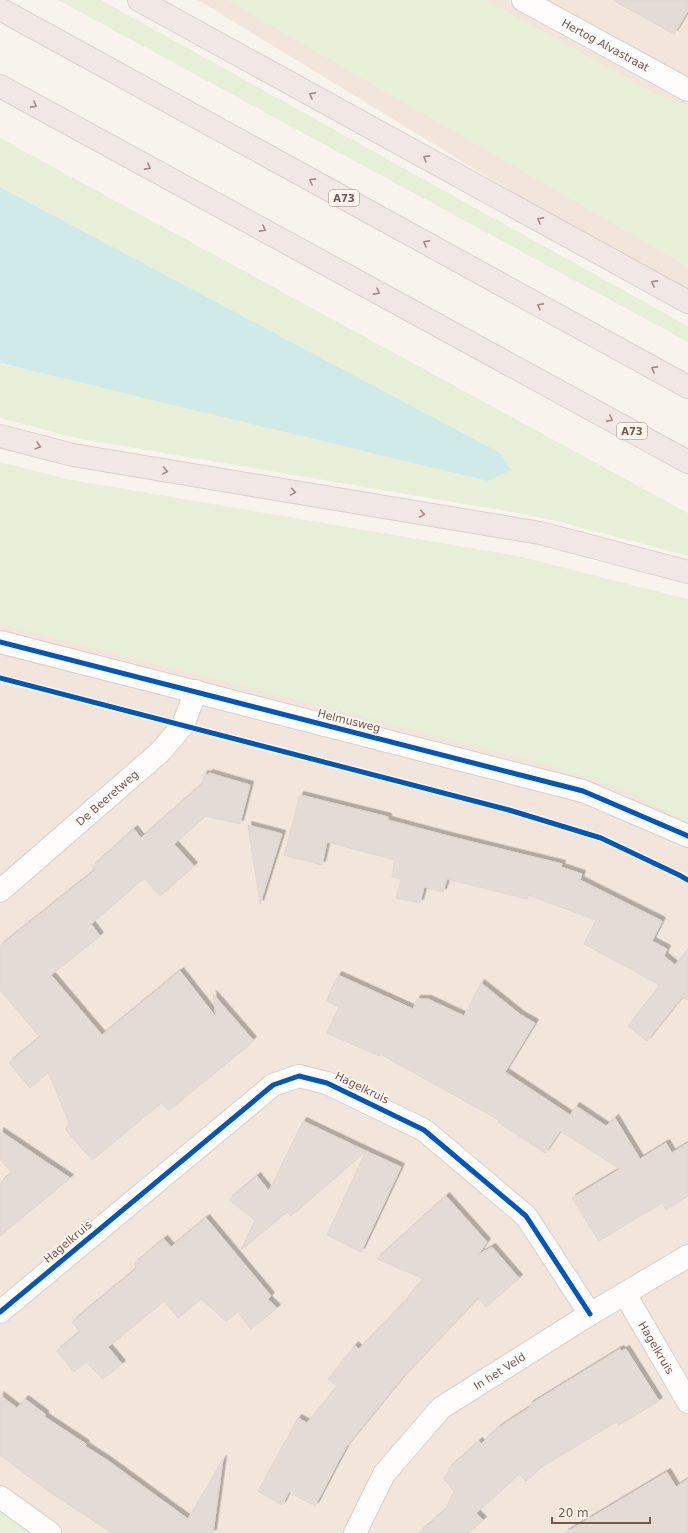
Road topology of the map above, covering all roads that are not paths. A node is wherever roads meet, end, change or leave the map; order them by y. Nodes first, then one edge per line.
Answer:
1 (139, 0) edge
2 (523, 0) edge
3 (0, 9) edge
4 (0, 86) edge
5 (688, 90) edge
6 (688, 302) edge
7 (688, 388) edge
8 (0, 436) edge
9 (688, 462) edge
10 (688, 572) edge
11 (0, 642) edge
12 (196, 691) junction
13 (688, 836) edge
14 (0, 892) edge
15 (688, 1256) edge
16 (625, 1294) junction
17 (0, 1312) edge
18 (590, 1314) junction
19 (688, 1402) edge
20 (0, 1497) edge
21 (50, 1533) edge
22 (355, 1533) edge

6 -> 1 highway
2 - 5 street, Hertog Alvastraat
7 -> 3 highway, A73
4 -> 9 highway, A73
8 -> 10 highway
11 - 12 street, Helmusweg
12 - 13 street, Helmusweg
12 - 14 street, De Beeretweg
15 - 16 street, In het Veld
16 - 18 street, In het Veld
16 - 19 street, Hagelkruis
17 - 18 street, Hagelkruis
18 - 22 street, In het Veld
20 - 21 street

